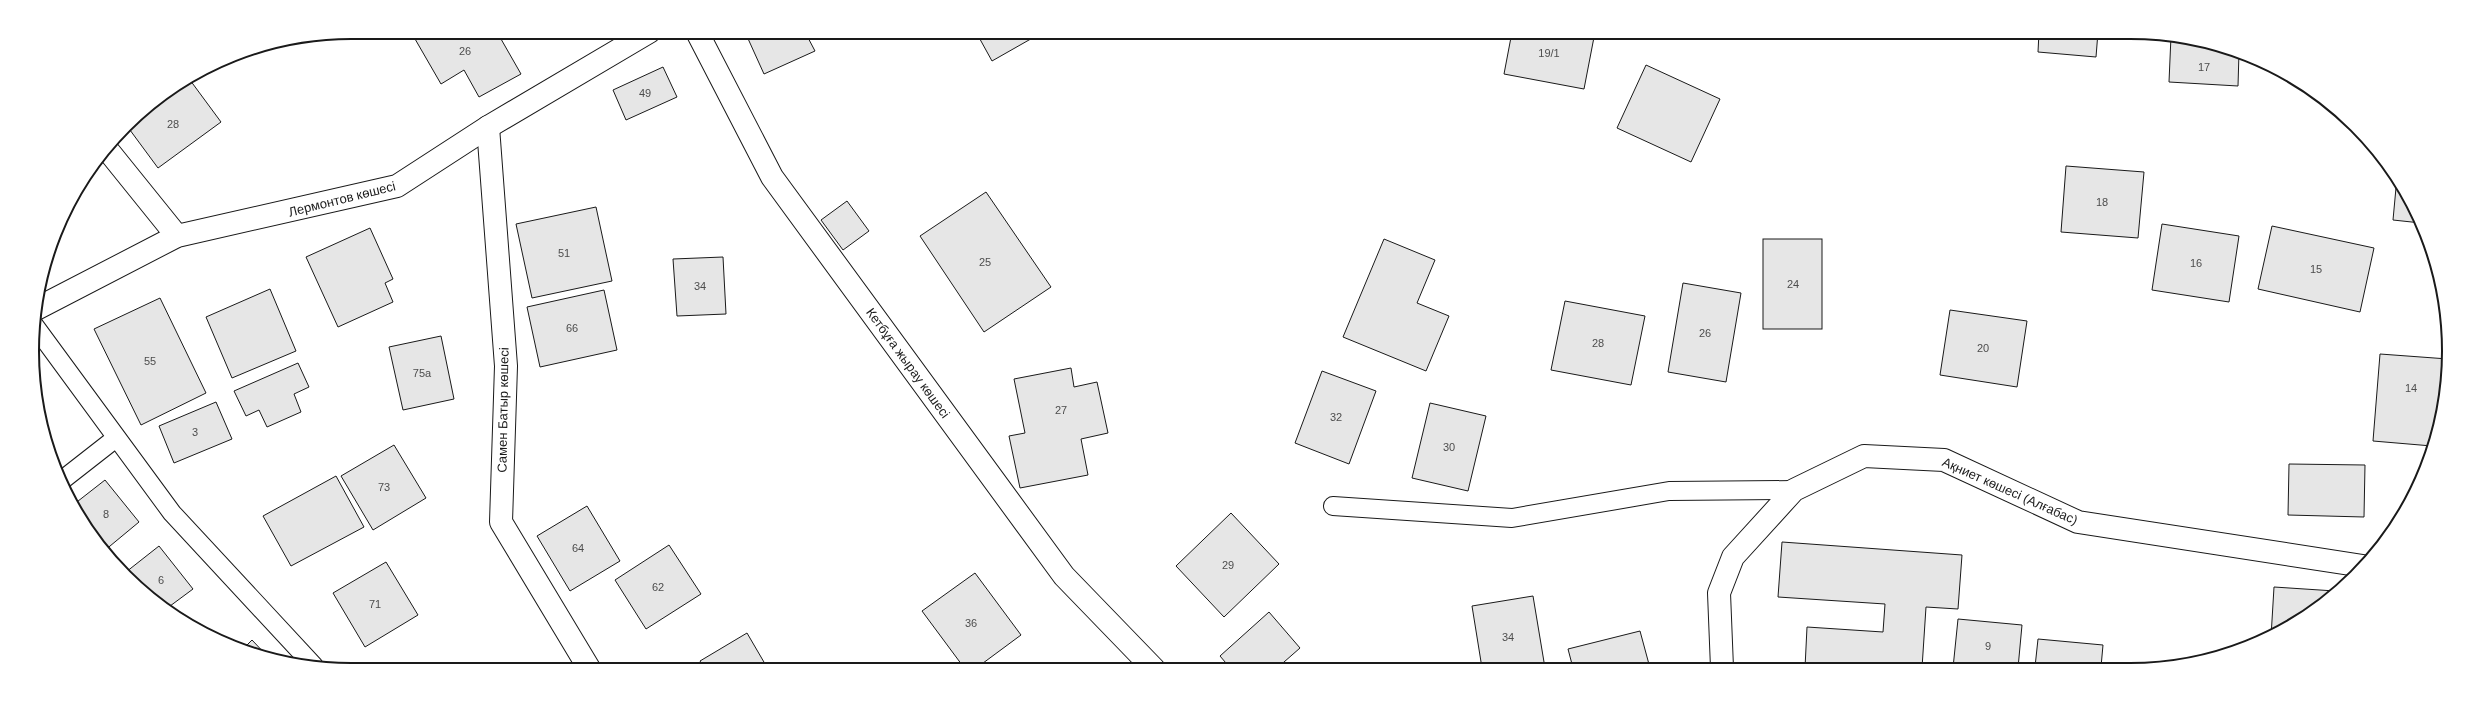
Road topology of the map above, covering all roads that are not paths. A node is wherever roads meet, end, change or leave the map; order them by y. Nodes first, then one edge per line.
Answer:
1 (637, 39) edge
2 (701, 39) edge
3 (488, 127) junction
4 (110, 153) edge
5 (177, 236) junction
6 (43, 306) edge
7 (40, 333) edge
8 (116, 438) junction
9 (66, 477) edge
10 (1794, 490) junction
11 (1334, 506) dead end
12 (2357, 565) edge
13 (308, 660) edge
14 (586, 663) edge
15 (1148, 663) edge
16 (1722, 663) edge

1 - 3 street, Лермонтов көшесі
2 - 15 street, Кетбұға жырау көшесі
3 - 5 street, Лермонтов көшесі
3 - 14 street, Самен Батыр көшесі
4 - 5 street
5 - 6 street, Лермонтов көшесі
7 - 8 lane
8 - 9 lane
8 - 13 lane
10 - 11 lane
10 - 12 street, Ақниет көшесі (Алғабас)
10 - 16 street, Ақниет көшесі (Алғабас)

